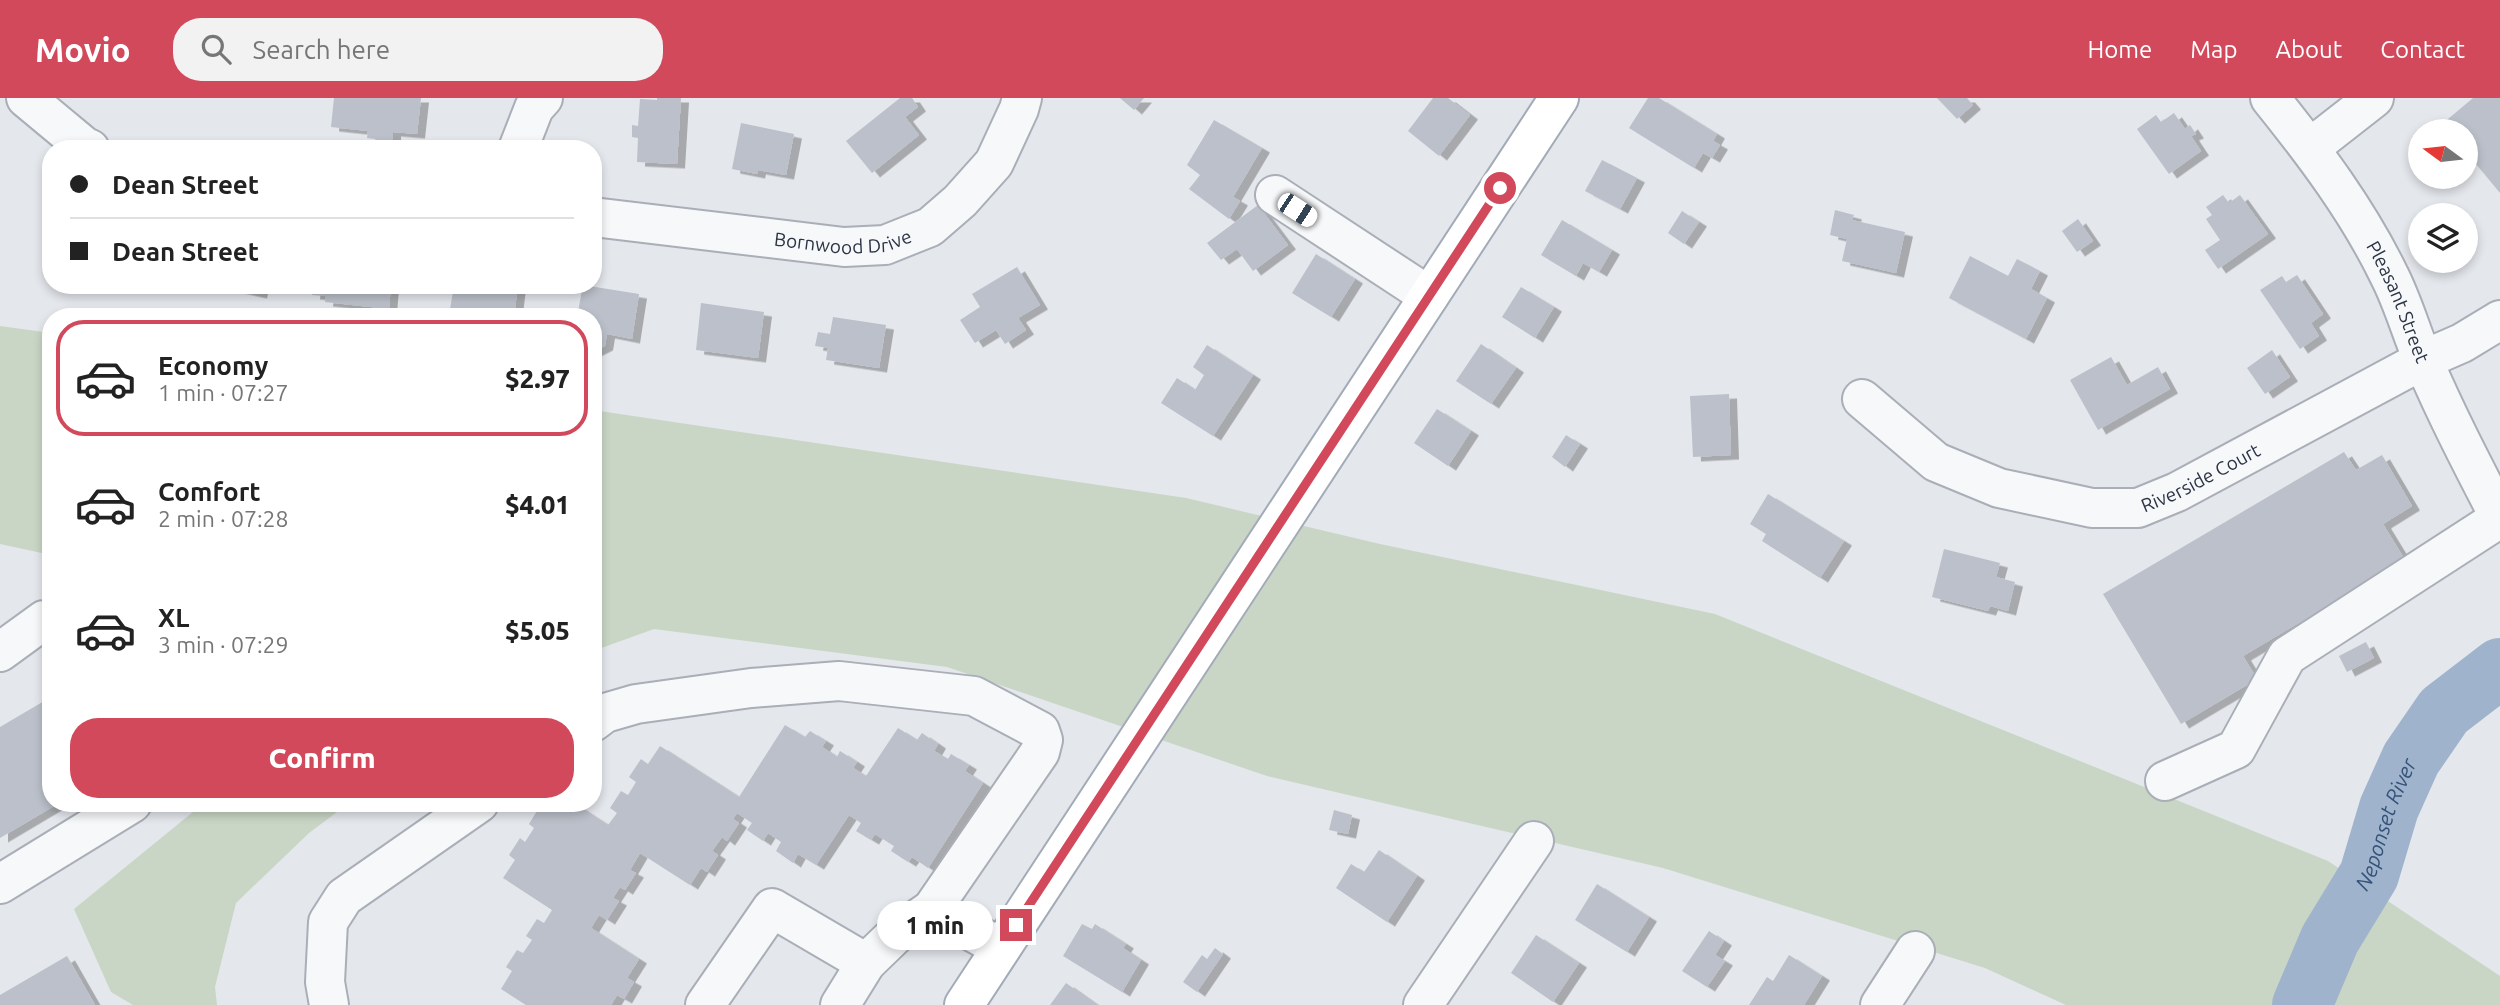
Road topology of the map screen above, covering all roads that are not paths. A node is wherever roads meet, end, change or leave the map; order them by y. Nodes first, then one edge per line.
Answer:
1 (543, 98) edge
2 (1023, 98) edge
3 (1559, 98) edge
4 (2270, 98) edge
5 (2374, 98) edge
6 (43, 104) edge
7 (78, 140) edge
8 (522, 140) edge
9 (2310, 148) junction
10 (1275, 195) dead end
11 (602, 218) edge
12 (1429, 296) junction
13 (2500, 320) edge
14 (2423, 360) junction
15 (1862, 400) dead end
16 (2500, 518) edge
17 (42, 621) edge
18 (0, 652) edge
19 (602, 715) edge
20 (2165, 781) dead end
21 (117, 812) edge
22 (466, 812) edge
23 (1534, 841) dead end
24 (0, 884) edge
25 (932, 909) junction
26 (1001, 948) junction
27 (1915, 951) dead end
28 (866, 963) junction
29 (329, 1005) edge
30 (705, 1005) edge
31 (840, 1005) edge
32 (964, 1005) edge
33 (1423, 1005) edge
34 (1880, 1005) edge

1 - 8 street
2 - 11 street, Bornwood Drive
3 - 12 main road
4 - 9 street, Pleasant Street
5 - 9 street
6 - 7 street
9 - 14 street, Pleasant Street
10 - 12 street
12 - 26 main road
13 - 14 street, Riverside Court
14 - 15 street, Riverside Court
14 - 16 street, Pleasant Street
16 - 20 street
17 - 18 street
19 - 25 street
21 - 24 street
22 - 29 street
23 - 33 street
25 - 26 street
25 - 28 street
26 - 32 main road
27 - 34 street
28 - 30 street
28 - 31 street

